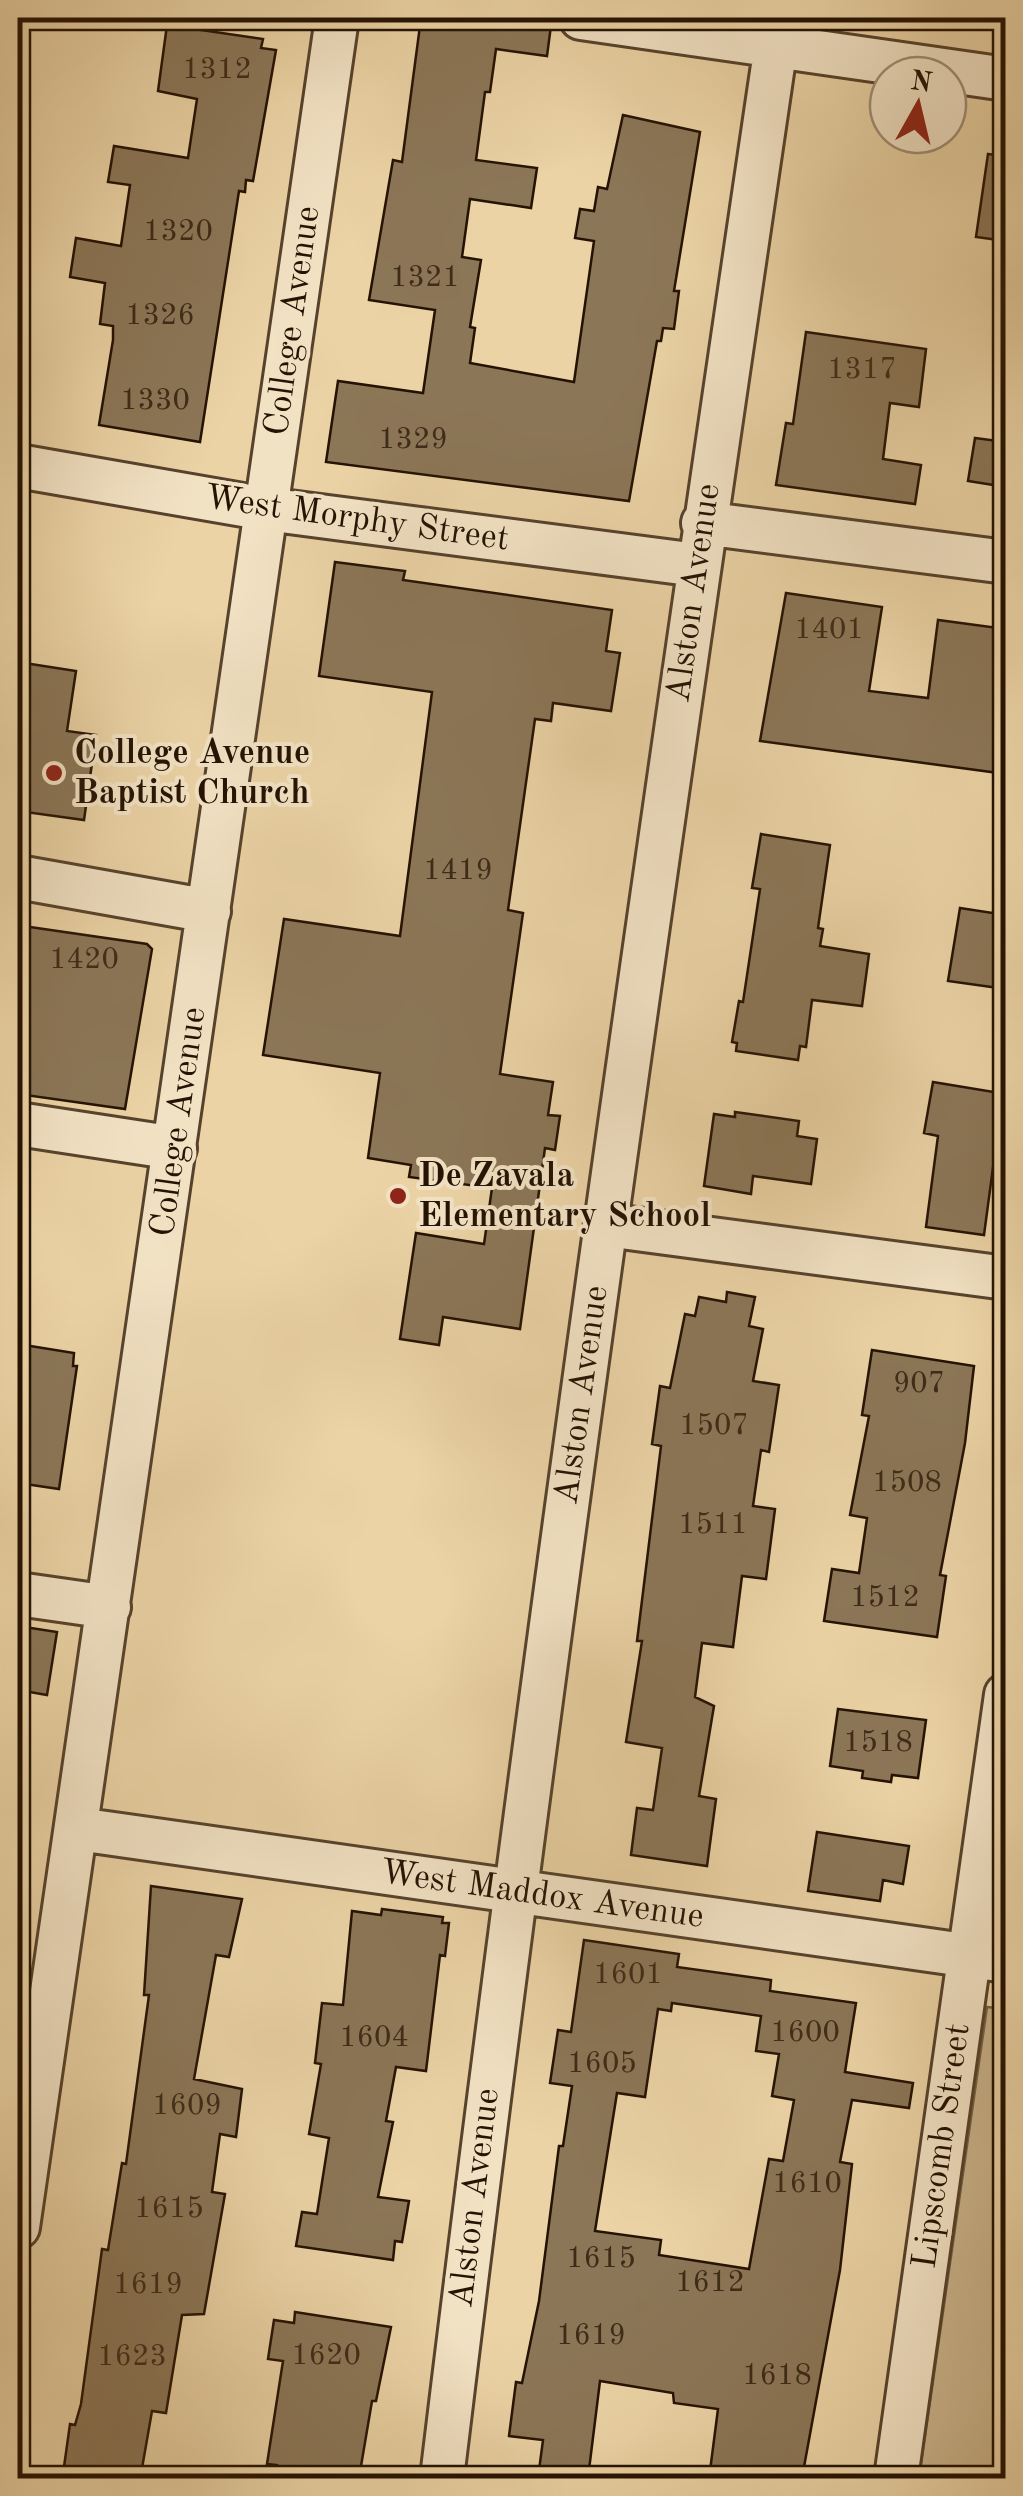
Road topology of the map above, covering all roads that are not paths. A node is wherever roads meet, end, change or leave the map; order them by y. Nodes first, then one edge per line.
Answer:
1 (338, 18) edge
2 (581, 18) edge
3 (778, 32) edge
4 (1006, 79) edge
5 (18, 466) edge
6 (266, 508) junction
7 (703, 522) junction
8 (1006, 562) edge
9 (697, 565) junction
10 (18, 877) edge
11 (209, 910) junction
12 (18, 1124) edge
13 (175, 1148) junction
14 (606, 1224) junction
15 (1006, 1278) edge
16 (18, 1594) edge
17 (109, 1607) junction
18 (1006, 1695) edge
19 (78, 1829) junction
20 (512, 1890) junction
21 (987, 1958) edge
22 (18, 2227) edge
23 (442, 2478) edge
24 (896, 2478) edge

1 - 6 street, College Avenue
2 - 3 street
3 - 4 street
3 - 7 street, Alston Avenue
5 - 6 street, West Morphy Street
6 - 9 street, West Morphy Street
6 - 11 street, College Avenue
7 - 8 street
7 - 9 street, Alston Avenue
9 - 14 street, Alston Avenue
10 - 11 street
11 - 13 street, College Avenue
12 - 13 street
13 - 17 street, College Avenue
14 - 15 street
14 - 20 street, Alston Avenue
16 - 17 street
17 - 19 street, College Avenue
18 - 21 street, Lipscomb Street
19 - 20 street, West Maddox Avenue
19 - 22 street, College Avenue
20 - 21 street, West Maddox Avenue
20 - 23 street, Alston Avenue
21 - 24 street, Lipscomb Street

